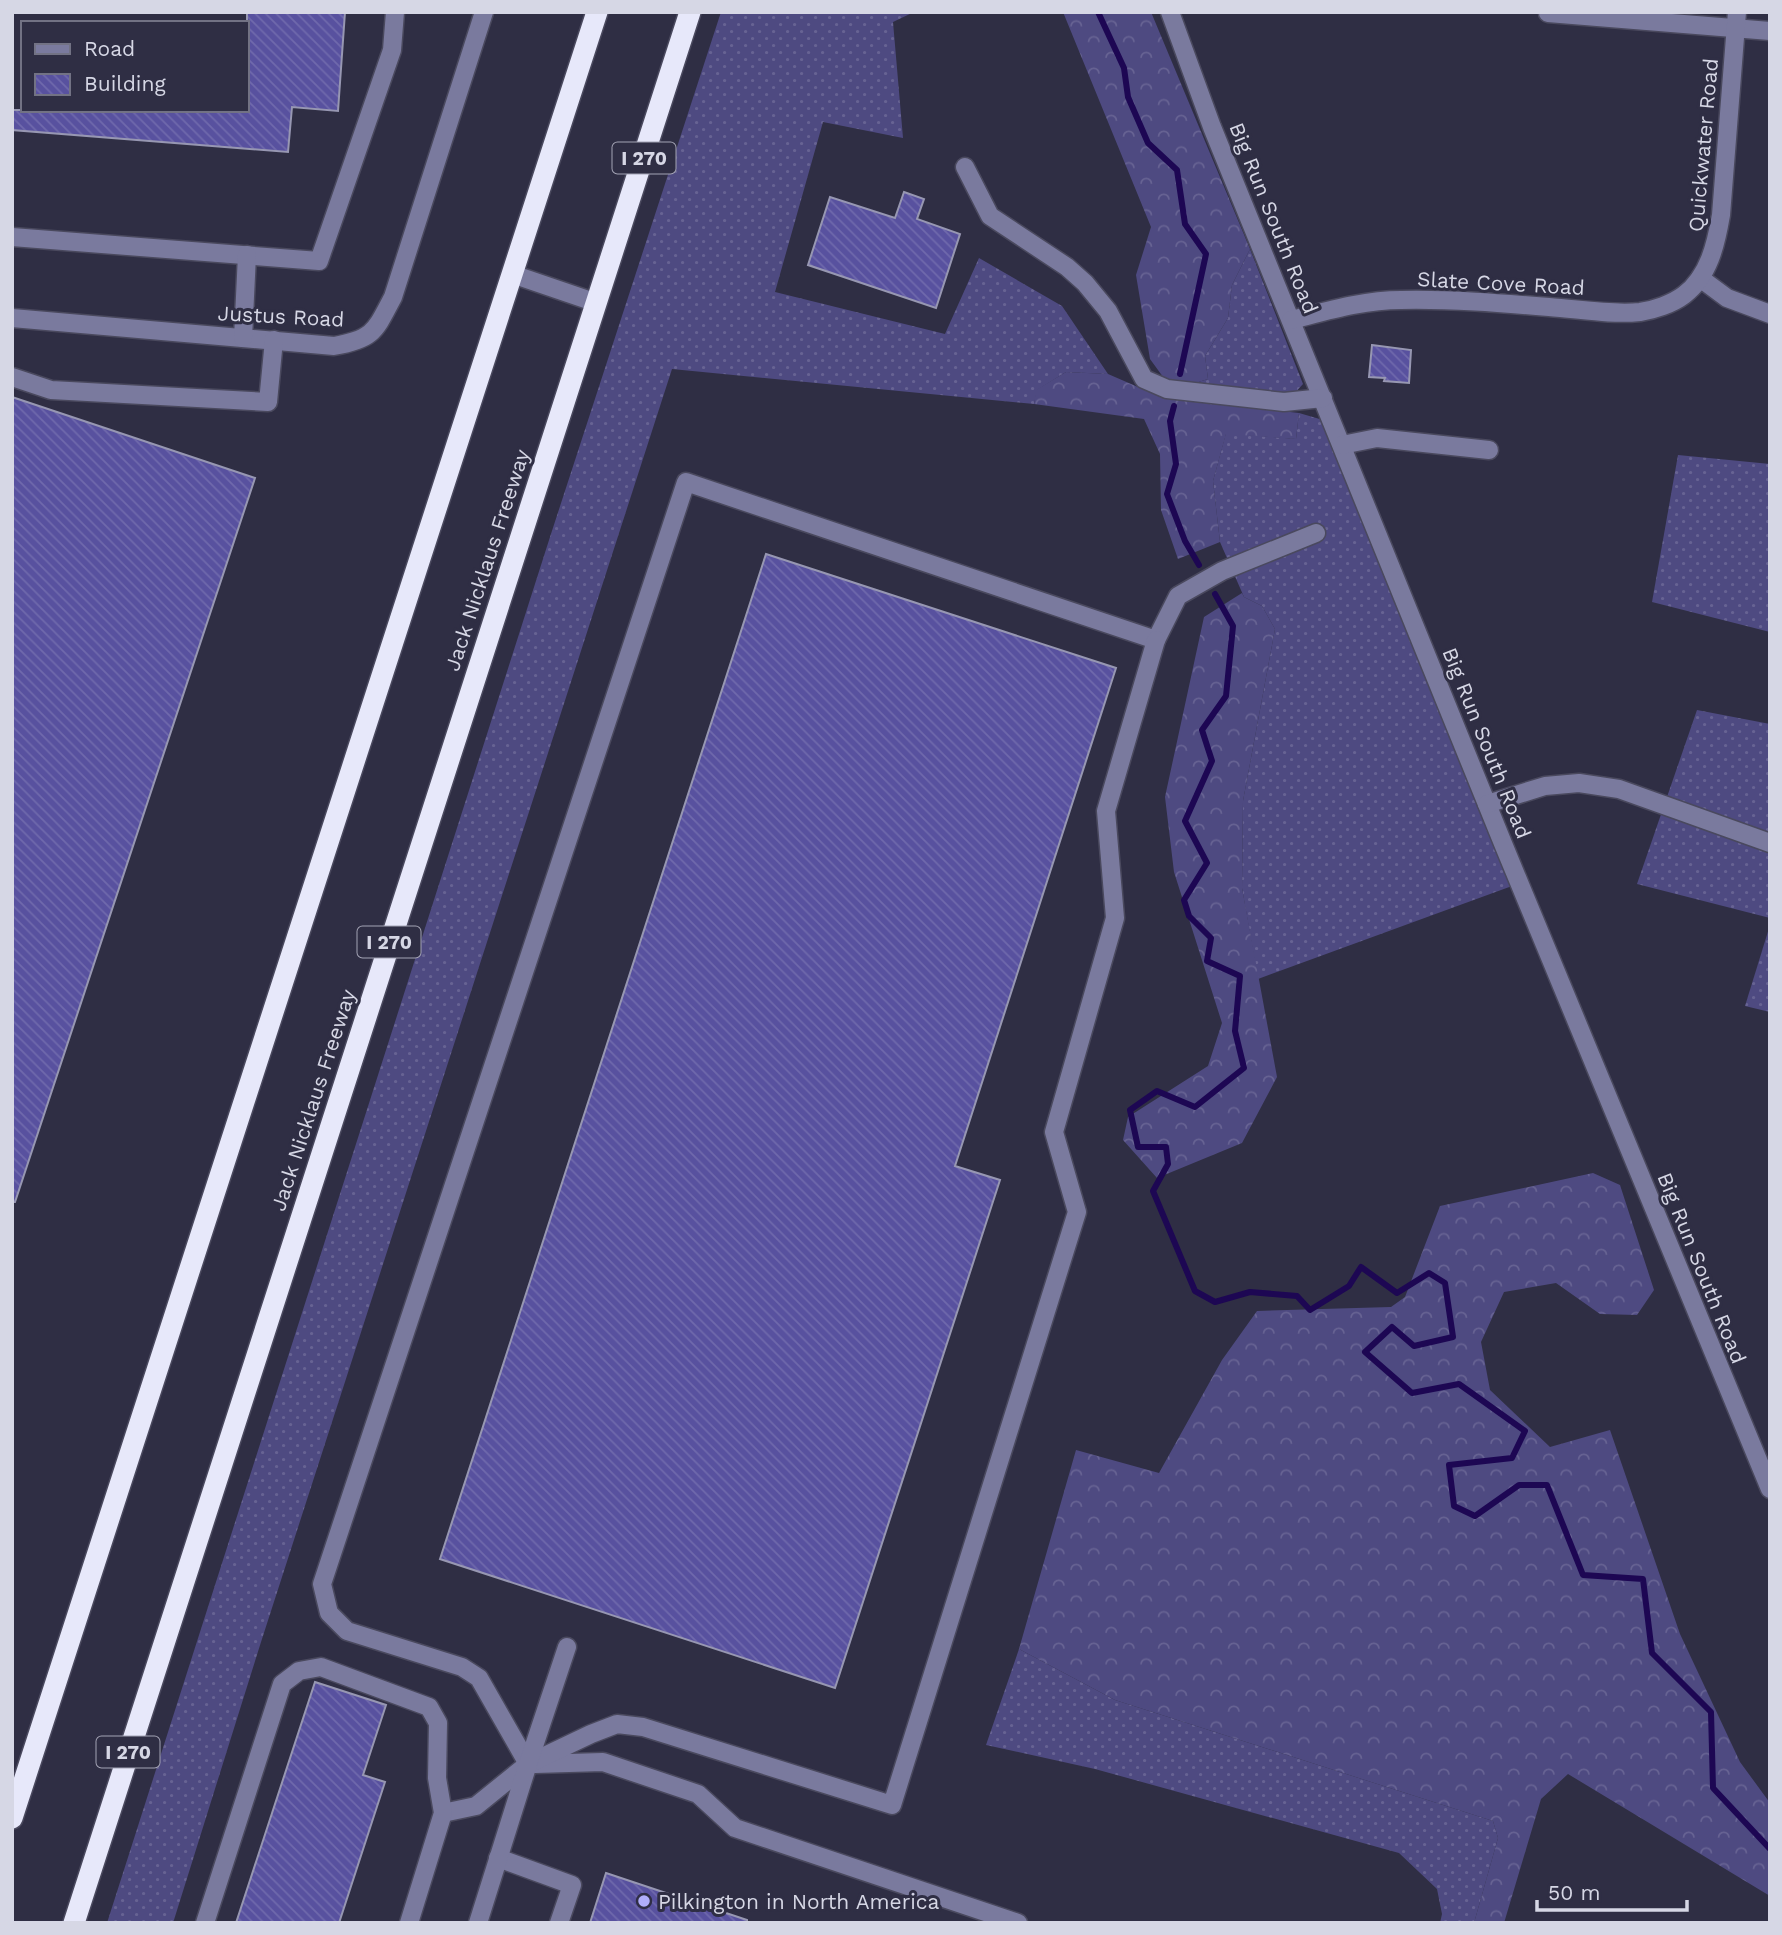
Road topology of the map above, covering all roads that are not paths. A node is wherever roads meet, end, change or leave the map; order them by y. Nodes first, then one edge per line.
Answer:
1 (395, 12) edge
2 (484, 12) edge
3 (597, 12) edge
4 (690, 12) edge
5 (1170, 12) edge
6 (1548, 13) edge
7 (1737, 20) edge
8 (1770, 31) edge
9 (965, 167) dead end
10 (12, 237) edge
11 (247, 256) junction
12 (513, 274) junction
13 (1700, 278) junction
14 (597, 303) junction
15 (1770, 314) edge
16 (12, 318) edge
17 (1291, 320) junction
18 (243, 338) junction
19 (274, 340) junction
20 (12, 377) edge
21 (1323, 398) junction
22 (1342, 445) junction
23 (1489, 450) dead end
24 (1316, 533) dead end
25 (1157, 640) junction
26 (1487, 804) junction
27 (1770, 843) edge
28 (1770, 1489) edge
29 (567, 1647) dead end
30 (528, 1764) junction
31 (443, 1813) junction
32 (12, 1818) edge
33 (498, 1858) junction
34 (74, 1923) edge
35 (205, 1923) edge
36 (410, 1923) edge
37 (478, 1923) edge
38 (559, 1923) edge
39 (1018, 1923) edge

1 - 11 street
2 - 19 street, Justus Road
3 - 12 highway
4 - 14 highway, Jack Nicklaus Freeway / I 270
5 - 17 street, Big Run South Road
6 - 7 street
7 - 8 street
7 - 13 street, Quickwater Road
9 - 21 street
10 - 11 street
11 - 18 street
12 - 14 street
12 - 32 highway
13 - 15 street
13 - 17 street, Slate Cove Road
14 - 34 highway, Jack Nicklaus Freeway / I 270
16 - 18 street, Justus Road
17 - 21 street, Big Run South Road
18 - 19 street, Justus Road
19 - 20 street
21 - 22 street, Big Run South Road
22 - 23 street
22 - 26 street, Big Run South Road
24 - 25 street
25 - 30 street
25 - 30 street
26 - 27 street
26 - 28 street, Big Run South Road
29 - 30 street
30 - 31 street
30 - 33 street
30 - 39 street
31 - 35 street
31 - 36 street
33 - 37 street
33 - 38 street

